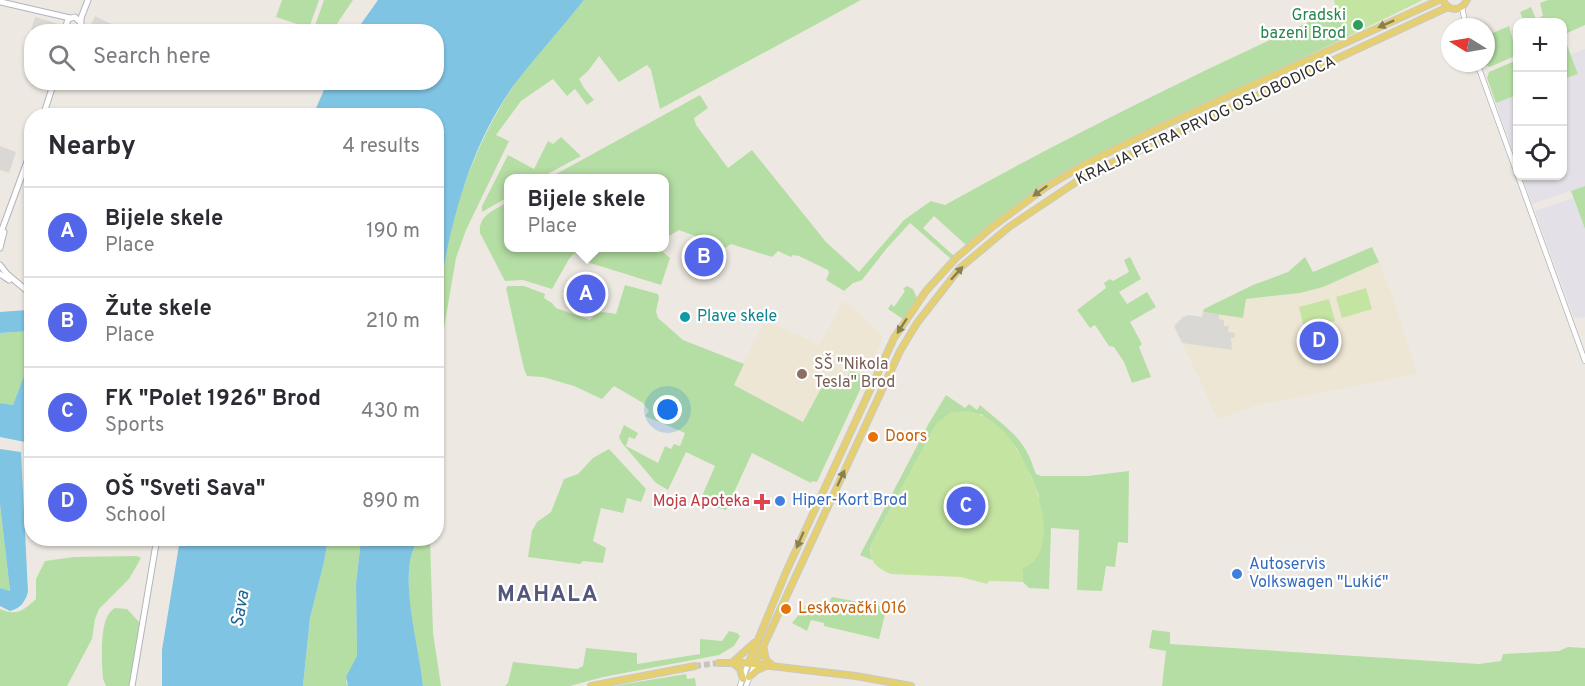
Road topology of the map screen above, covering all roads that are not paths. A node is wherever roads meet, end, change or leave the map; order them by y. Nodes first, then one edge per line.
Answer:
1 (11, 0) edge
2 (88, 0) edge
3 (1441, 0) edge
4 (1467, 0) edge
5 (2, 1) edge
6 (24, 6) junction
7 (1448, 7) junction
8 (1459, 8) junction
9 (46, 14) junction
10 (71, 18) junction
11 (1462, 18) edge
12 (80, 22) joint
13 (62, 24) edge
14 (69, 24) edge
15 (1480, 72) edge
16 (51, 90) edge
17 (1237, 92) junction
18 (1242, 102) junction
19 (46, 108) edge
20 (24, 171) edge
21 (5, 224) junction
22 (0, 235) edge
23 (0, 249) edge
24 (0, 264) edge
25 (0, 274) edge
26 (21, 287) junction
27 (24, 289) edge
28 (1585, 361) edge
29 (156, 546) edge
30 (763, 630) junction
31 (763, 645) junction
32 (732, 662) junction
33 (719, 663) tunnel mouth
34 (752, 664) junction
35 (695, 666) tunnel mouth
36 (774, 666) junction
37 (744, 681) edge
38 (132, 686) edge
39 (591, 686) edge
40 (746, 686) edge
41 (911, 686) edge

1 - 6 main road
2 - 10 main road
2 - 12 main road
3 - 7 main road
3 -> 17 main road, KRALJA PETRA PRVOG OSLOBODIOCA
4 - 8 main road
5 - 6 main road
6 - 9 main road
7 - 8 main road
7 - 18 main road, KRALJA PETRA PRVOG OSLOBODIOCA
8 - 11 street
9 - 10 main road
9 - 13 main road
10 - 12 main road
10 - 14 main road
15 - 28 street
16 - 19 main road
17 - 18 main road
17 -> 30 main road, KRALJA PETRA PRVOG OSLOBODIOCA
31 -> 18 main road, KRALJA PETRA PRVOG OSLOBODIOCA
20 - 21 main road
21 - 22 main road
21 - 23 main road
24 - 26 main road
25 - 26 main road
26 - 27 main road
29 - 38 main road
30 - 32 main road
30 - 34 main road, KRALJA PETRA PRVOG OSLOBODIOCA
31 - 34 main road, KRALJA PETRA PRVOG OSLOBODIOCA
31 - 36 main road
32 - 33 main road
32 - 34 main road
32 - 37 main road
34 - 36 main road
34 - 37 street
35 - 39 main road
36 - 37 main road
36 - 41 main road
37 - 40 street

